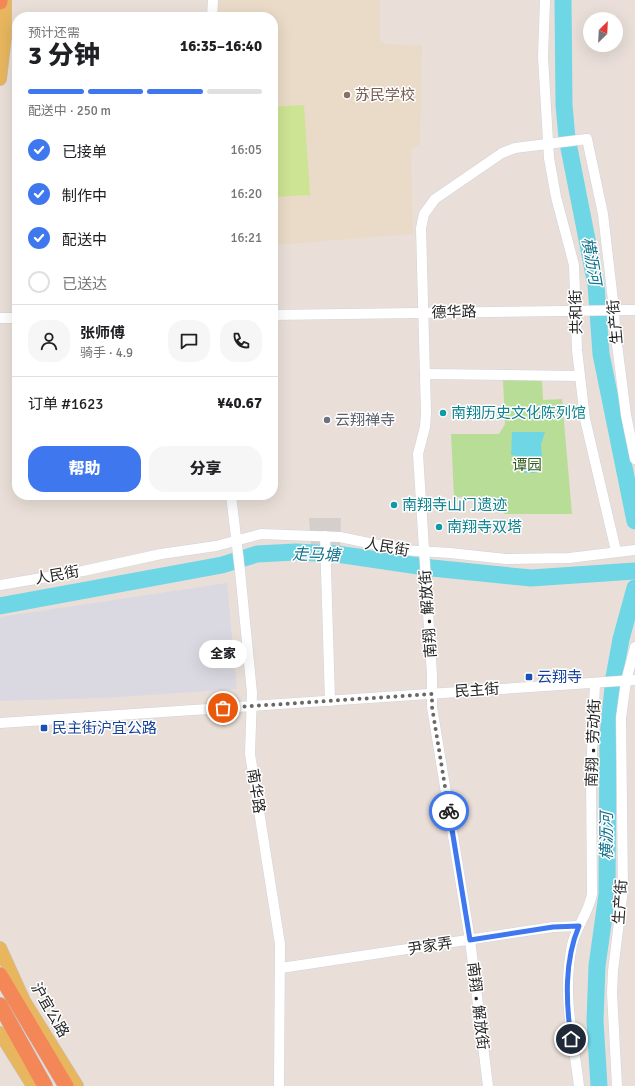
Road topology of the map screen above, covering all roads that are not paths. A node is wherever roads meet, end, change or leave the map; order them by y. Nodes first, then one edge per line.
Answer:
1 (6, 0) edge
2 (212, 0) edge
3 (545, 0) edge
4 (212, 12) edge
5 (0, 78) edge
6 (583, 139) joint
7 (551, 144) junction
8 (614, 309) junction
9 (575, 310) junction
10 (635, 310) edge
11 (423, 312) junction
12 (278, 315) edge
13 (0, 318) edge
14 (12, 318) edge
15 (425, 374) junction
16 (579, 376) junction
17 (635, 459) edge
18 (232, 500) edge
19 (325, 541) junction
20 (236, 545) junction
21 (632, 550) edge
22 (616, 552) junction
23 (424, 562) junction
24 (0, 585) edge
25 (635, 647) edge
26 (631, 680) edge
27 (595, 683) junction
28 (432, 694) junction
29 (330, 701) junction
30 (253, 706) junction
31 (0, 723) edge
32 (579, 926) junction
33 (470, 940) junction
34 (0, 948) edge
35 (281, 968) junction
36 (0, 975) edge
37 (0, 1005) edge
38 (0, 1033) edge
39 (26, 1080) edge
40 (33, 1086) edge
41 (46, 1086) edge
42 (66, 1086) edge
43 (77, 1086) edge
44 (279, 1086) edge
45 (488, 1086) edge
46 (579, 1086) edge
47 (617, 1086) edge

1 - 5 main road
2 - 4 street
3 - 7 street, 共和街
6 - 7 street, 南翔 • 解放街
6 - 8 street, 生产街
7 - 9 street, 共和街
7 - 11 street, 南翔 • 解放街
8 - 9 street, 德华路
8 - 10 street, 德华路
8 - 17 street, 生产街
9 - 11 street, 德华路
9 - 16 street, 共和街
11 - 12 street, 德华路
11 - 15 street, 南翔 • 解放街
13 - 14 street
15 - 16 street
15 - 23 street, 南翔 • 解放街
16 - 22 street, 共和街
18 - 20 street, 南华路
19 - 20 street, 人民街
19 - 23 street, 人民街
19 - 29 street
20 - 24 street, 人民街
20 - 30 street, 南华路
21 - 22 street, 人民街
22 - 23 street, 人民街
23 - 28 street, 南翔 • 解放街
25 - 26 street, 生产街
26 - 27 street, 民主街
26 - 47 street, 生产街
27 - 28 street, 民主街
27 - 32 street, 南翔 • 劳动街
28 - 29 street, 民主街
28 - 33 street, 南翔 • 解放街
29 - 30 street, 民主街
30 - 31 street, 民主街
30 - 35 street, 南华路
32 - 33 street, 尹家弄
32 - 46 street, 南翔 • 劳动街
33 - 35 street, 尹家弄
33 - 45 street, 南翔 • 解放街
34 - 43 main road, 沪宜公路
35 - 44 street, 南华路
36 - 42 highway
37 - 41 highway
38 - 39 main road
39 - 40 main road

